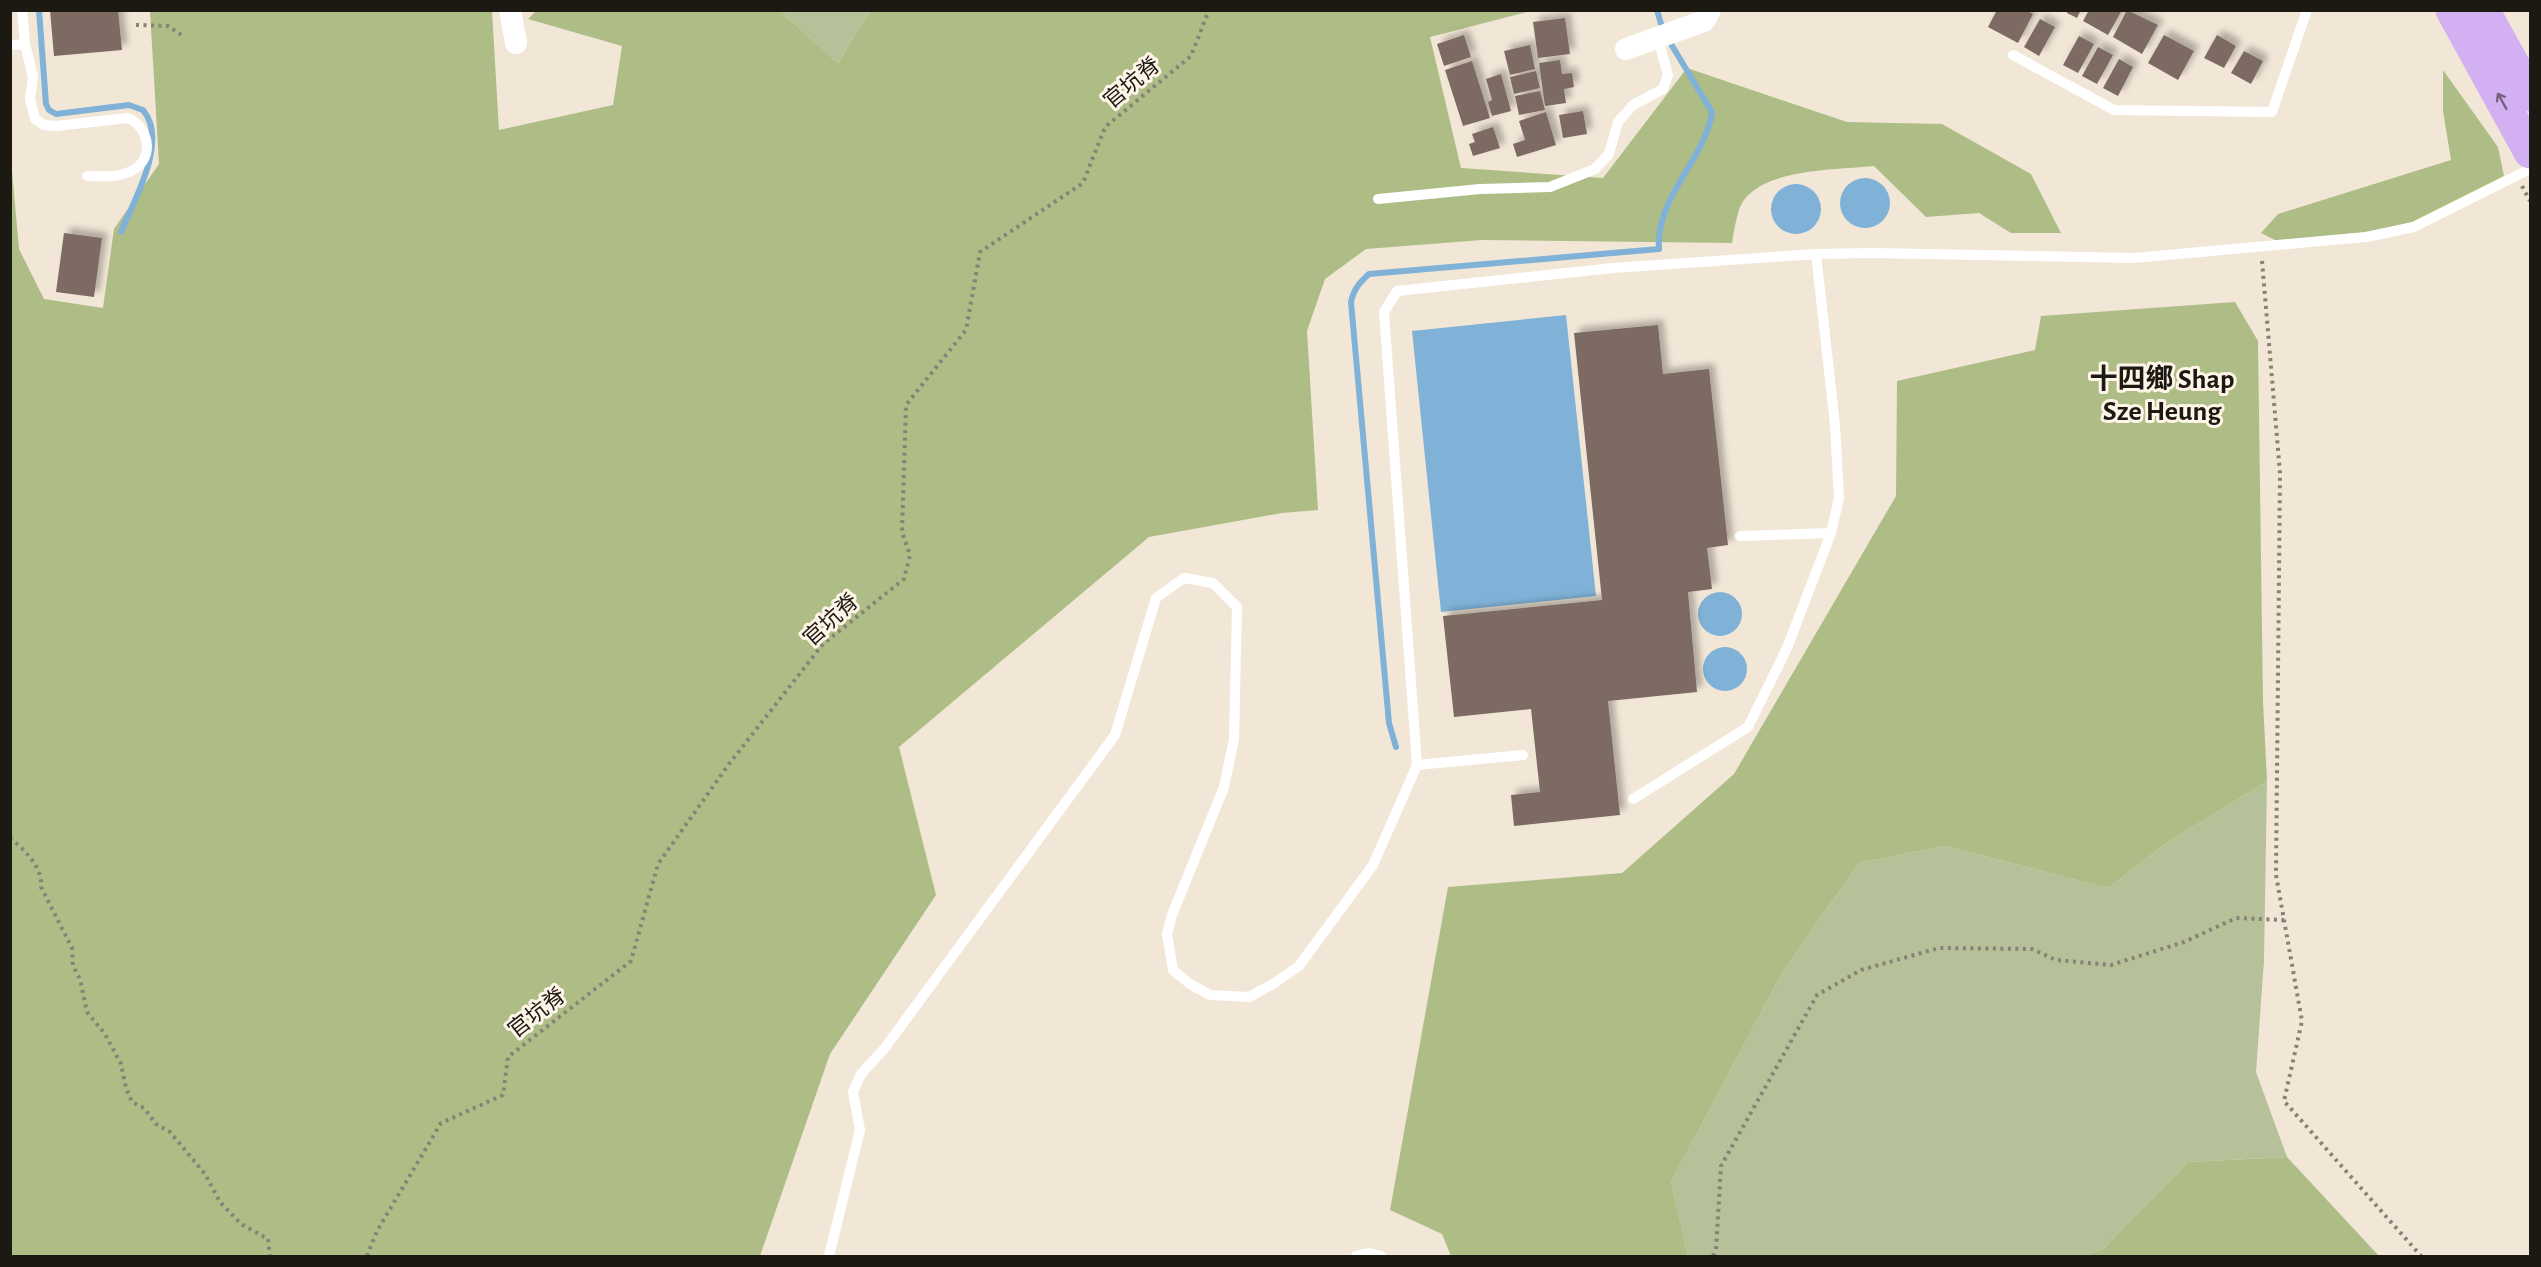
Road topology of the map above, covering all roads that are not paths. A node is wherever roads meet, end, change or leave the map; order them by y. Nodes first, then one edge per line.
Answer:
1 (22, 10) edge
2 (510, 10) edge
3 (1710, 10) edge
4 (2307, 10) edge
5 (2452, 10) edge
6 (2483, 10) edge
7 (1658, 39) junction
8 (516, 43) dead end
9 (25, 44) junction
10 (10, 45) edge
11 (1626, 49) dead end
12 (2013, 55) dead end
13 (2530, 95) edge
14 (2530, 152) edge
15 (2530, 169) edge
16 (87, 176) dead end
17 (1378, 199) dead end
18 (1816, 254) junction
19 (1831, 533) junction
20 (1740, 536) dead end
21 (1523, 754) dead end
22 (1417, 765) junction
23 (1633, 799) dead end
24 (829, 1257) edge
25 (1356, 1257) edge
26 (1381, 1257) edge

1 - 9 lane
2 - 8 street
3 - 7 street
4 - 12 lane
14 -> 5 main road
6 - 13 main road
7 - 11 street
7 - 17 lane
9 - 10 lane
9 - 16 lane
15 - 18 lane
18 - 19 lane
18 - 22 lane
19 - 20 lane
19 - 23 lane
21 - 22 lane
22 - 24 lane
25 - 26 lane

